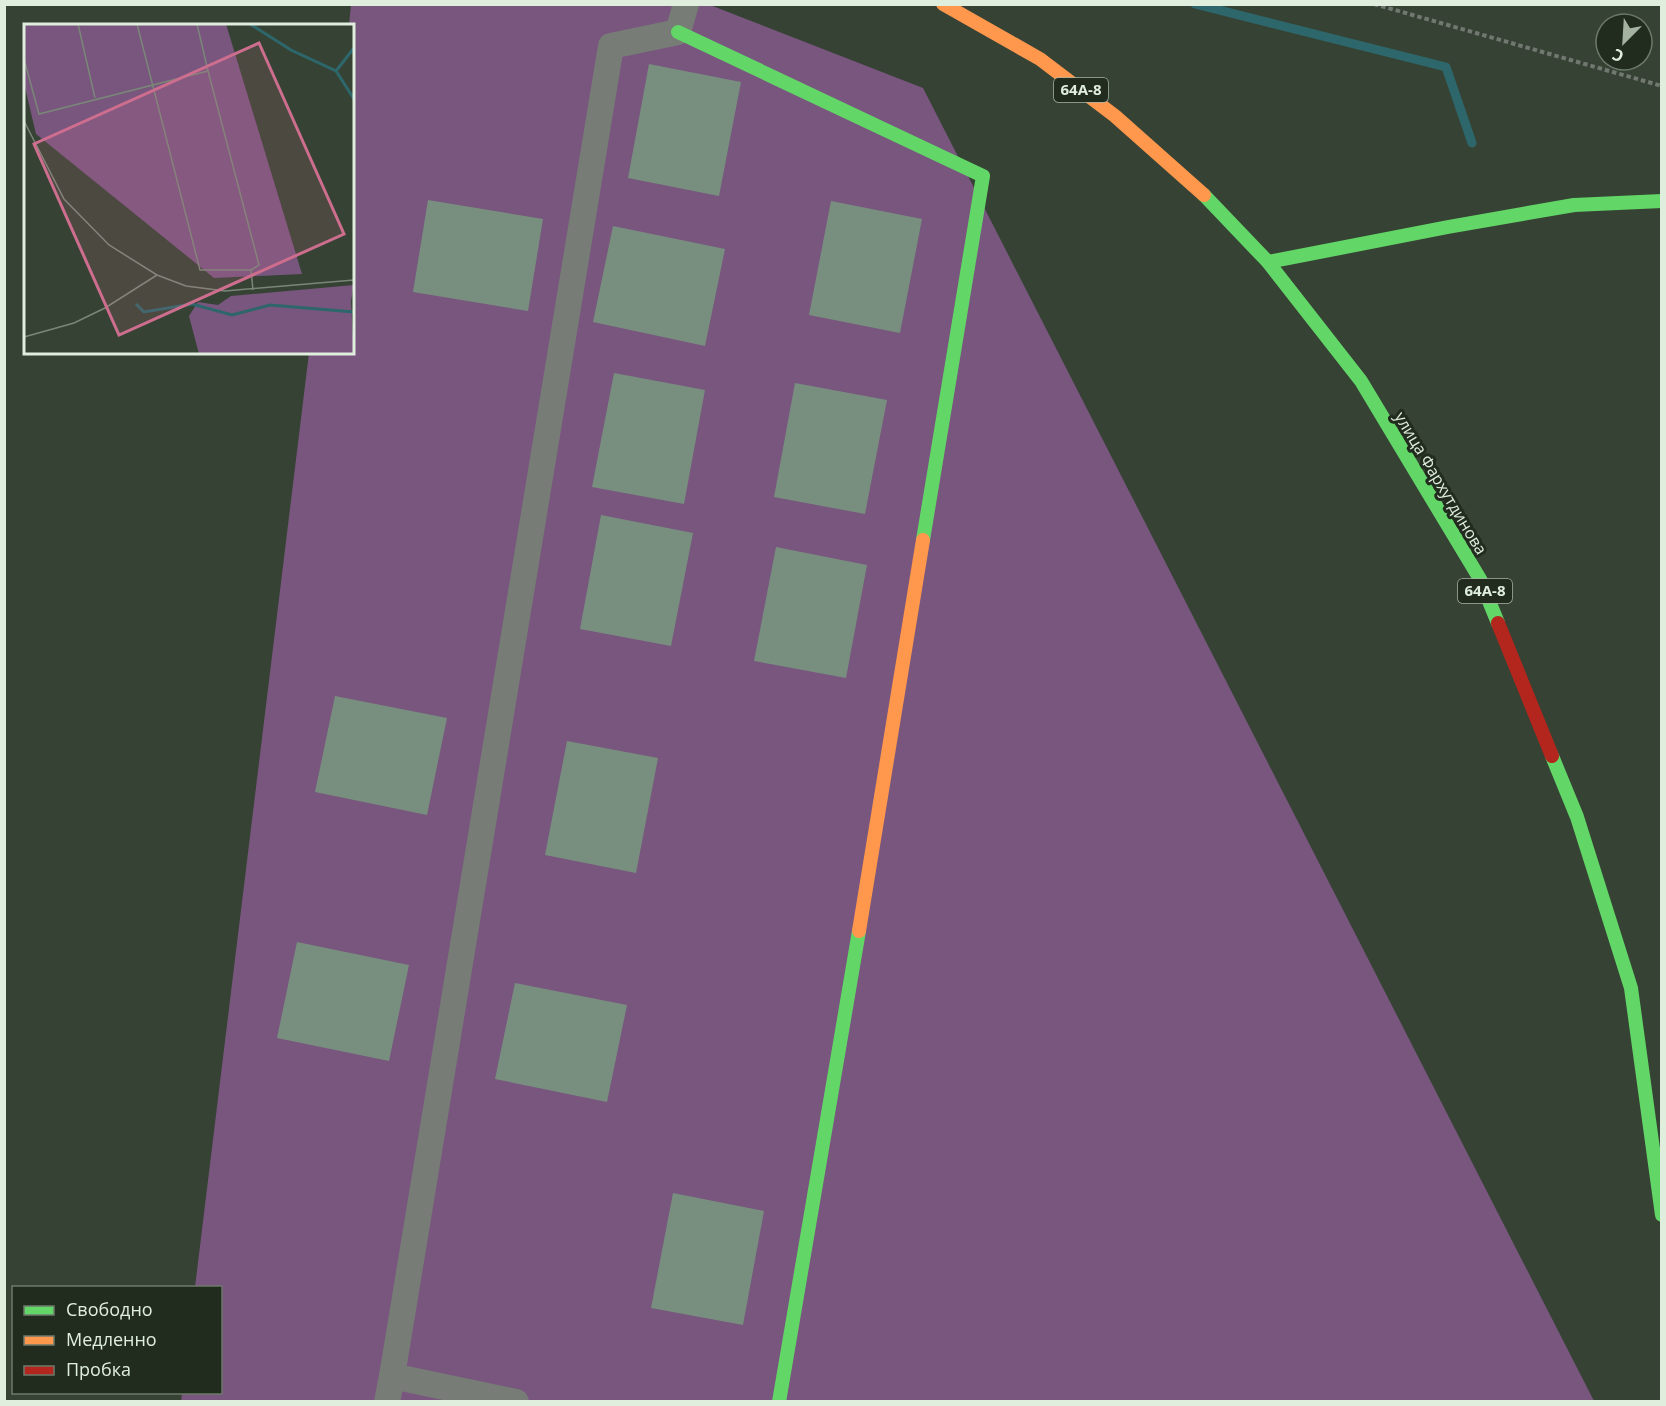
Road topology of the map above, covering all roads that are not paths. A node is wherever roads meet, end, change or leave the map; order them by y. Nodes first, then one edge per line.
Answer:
1 (686, 4) edge
2 (943, 4) edge
3 (678, 32) junction
4 (1662, 201) edge
5 (1268, 262) junction
6 (1662, 1215) edge
7 (392, 1376) junction
8 (387, 1401) edge
9 (516, 1401) edge
10 (779, 1401) edge

1 - 3 street
2 - 5 main road, улица Фархутдинова / 64А-8
3 - 7 street
3 - 10 main road
4 - 5 main road
5 - 6 main road, улица Фархутдинова / 64А-8
7 - 8 street
7 - 9 street

